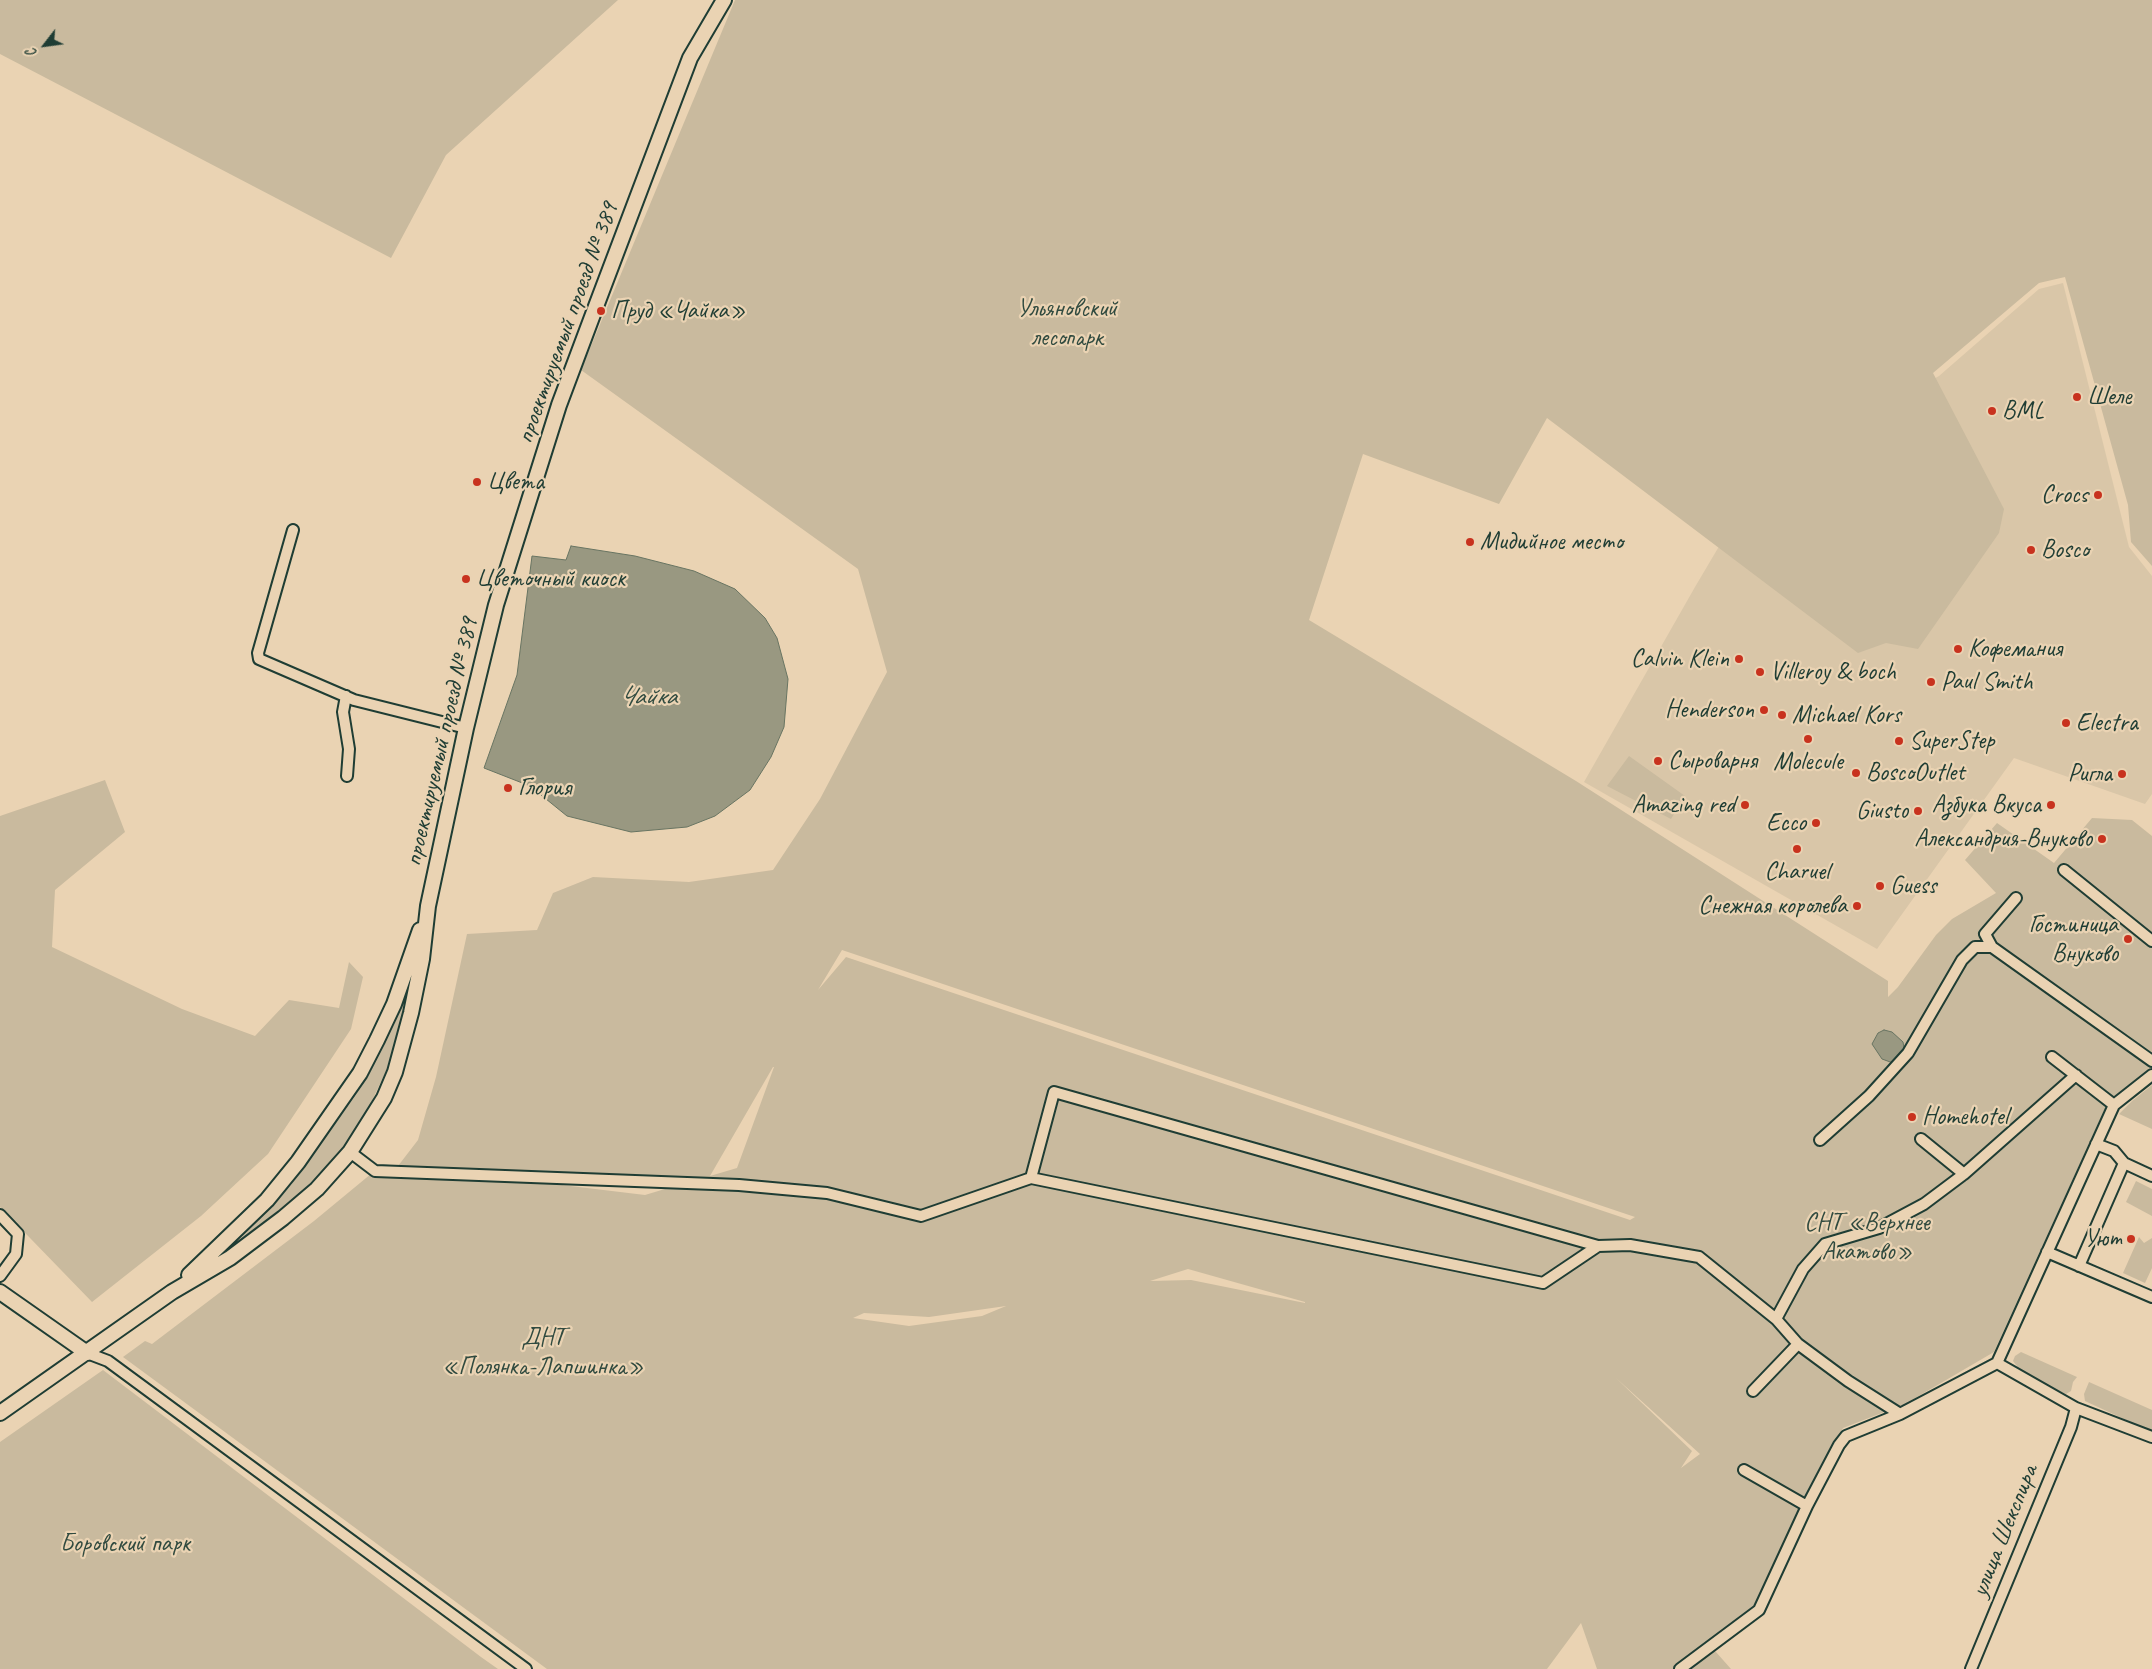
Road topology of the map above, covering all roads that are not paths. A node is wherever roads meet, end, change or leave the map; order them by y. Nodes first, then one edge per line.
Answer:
1 (724, 0) edge
2 (293, 530) dead end
3 (346, 696) junction
4 (466, 728) junction
5 (347, 776) dead end
6 (2064, 870) dead end
7 (2016, 898) dead end
8 (428, 906) junction
9 (2152, 941) edge
10 (1992, 946) junction
11 (2052, 1057) dead end
12 (2152, 1061) edge
13 (2076, 1075) junction
14 (2152, 1075) edge
15 (2114, 1105) junction
16 (1921, 1139) dead end
17 (1820, 1140) dead end
18 (2096, 1144) junction
19 (350, 1152) junction
20 (2124, 1163) junction
21 (1964, 1174) junction
22 (2152, 1176) edge
23 (1031, 1178) junction
24 (0, 1215) edge
25 (1598, 1246) junction
26 (2047, 1252) junction
27 (2079, 1266) junction
28 (0, 1276) edge
29 (0, 1292) edge
30 (172, 1292) junction
31 (2152, 1297) edge
32 (1776, 1319) junction
33 (1798, 1344) junction
34 (87, 1353) junction
35 (1997, 1363) junction
36 (1753, 1391) dead end
37 (2076, 1408) junction
38 (0, 1413) edge
39 (1900, 1414) junction
40 (2152, 1437) edge
41 (1744, 1470) dead end
42 (1807, 1506) junction
43 (526, 1669) edge
44 (1680, 1669) edge
45 (1971, 1669) edge

1 - 4 main road, проектируемый проезд № 389
2 - 3 street
3 - 4 street
3 - 5 street
4 - 8 main road, проектируемый проезд № 389
6 - 9 street
7 - 10 street
8 - 19 main road, проектируемый проезд № 389
8 - 30 main road, проектируемый проезд № 389
10 - 12 street
10 - 17 street
11 - 13 street
13 - 15 street
13 - 21 street
14 - 15 street
15 - 18 street
16 - 21 street
18 - 20 street
18 - 26 street
19 - 23 street
19 - 30 main road, проектируемый проезд № 389
20 - 22 street
20 - 27 street
21 - 32 street
23 - 25 street
23 - 25 street
24 - 28 street
25 - 32 street
26 - 27 street
26 - 35 street
27 - 31 street
29 - 34 main road
30 - 34 main road, проектируемый проезд № 389
32 - 33 street
33 - 36 street
33 - 39 street
34 - 38 main road, проектируемый проезд № 389
34 - 43 street
35 - 37 street
35 - 39 street
37 - 40 street
37 - 45 street, улица Шекспира
39 - 42 street
41 - 42 street
42 - 44 street

